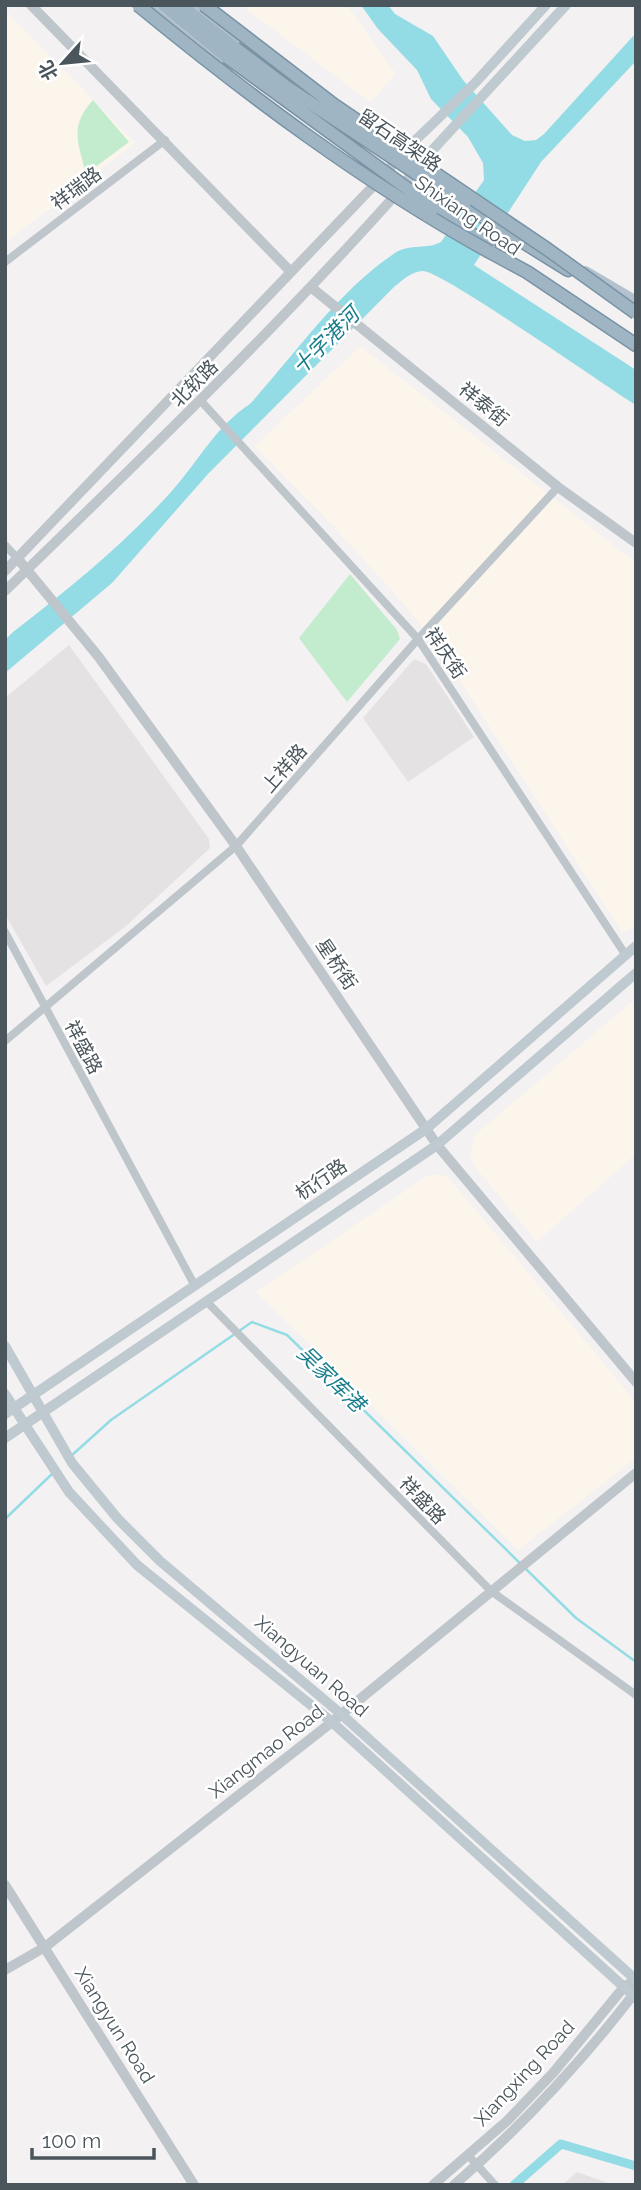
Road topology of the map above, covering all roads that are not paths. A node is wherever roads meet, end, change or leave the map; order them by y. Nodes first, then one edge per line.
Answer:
1 (31, 5) edge
2 (138, 5) edge
3 (148, 5) edge
4 (157, 5) edge
5 (164, 5) edge
6 (180, 5) edge
7 (188, 5) edge
8 (194, 5) edge
9 (204, 5) edge
10 (546, 5) edge
11 (566, 5) edge
12 (198, 43) junction
13 (234, 49) junction
14 (165, 140) junction
15 (398, 156) junction
16 (416, 168) junction
17 (382, 178) junction
18 (399, 191) junction
19 (5, 261) edge
20 (290, 271) junction
21 (527, 272) junction
22 (312, 288) junction
23 (607, 295) junction
24 (636, 302) edge
25 (636, 313) edge
26 (636, 345) edge
27 (636, 351) edge
28 (201, 401) junction
29 (558, 487) junction
30 (636, 543) edge
31 (5, 545) edge
32 (18, 559) junction
33 (27, 570) junction
34 (5, 571) edge
35 (5, 591) edge
36 (418, 639) junction
37 (236, 846) junction
38 (5, 933) edge
39 (636, 946) edge
40 (625, 954) junction
41 (636, 973) edge
42 (46, 1008) junction
43 (5, 1041) edge
44 (426, 1129) junction
45 (437, 1145) junction
46 (195, 1286) junction
47 (208, 1303) junction
48 (5, 1346) edge
49 (636, 1382) edge
50 (5, 1394) edge
51 (33, 1396) junction
52 (9, 1412) edge
53 (42, 1415) junction
54 (24, 1426) junction
55 (5, 1438) edge
56 (636, 1473) edge
57 (491, 1591) junction
58 (636, 1695) edge
59 (341, 1714) junction
60 (332, 1722) junction
61 (5, 1885) edge
62 (45, 1947) junction
63 (5, 1970) edge
64 (635, 1980) edge
65 (624, 1987) junction
66 (635, 1996) edge
67 (468, 2155) junction
68 (477, 2165) junction
69 (493, 2182) edge
70 (194, 2185) edge
71 (433, 2185) edge
72 (453, 2185) edge

1 - 14 street
2 - 21 highway, 留石高架路, bridge
3 - 12 main road, Shixiang Road
4 - 12 highway
5 - 13 highway, 留石高架路
6 - 13 highway, 留石高架路
7 - 13 highway
8 - 13 main road, Shixiang Road
9 - 23 highway, 留石高架路, bridge
10 - 15 main road
11 - 16 main road
12 - 17 main road, Shixiang Road
13 - 15 main road, Shixiang Road
13 - 21 highway, 留石高架路, bridge
13 - 23 highway, 留石高架路, bridge
14 - 19 street, 祥瑞路
14 - 20 street
15 - 16 main road, Shixiang Road
15 - 17 main road
16 - 18 main road
16 - 24 main road, Shixiang Road, bridge
17 - 18 main road, Shixiang Road
17 - 20 street, 北软路
18 - 22 street, 北软路
18 - 27 main road, Shixiang Road, bridge
20 - 32 street, 北软路
21 - 26 highway, 留石高架路
22 - 28 street, 北软路
22 - 29 street, 祥泰街
23 - 25 highway, 留石高架路, bridge
28 - 33 street, 北软路
28 - 36 street, 祥庆街
29 - 30 street, 祥泰街
29 - 36 street, 上祥路
31 - 32 street
32 - 33 street, 星桥街
32 - 34 street, 北软路
33 - 35 street, 北软路
33 - 37 street, 星桥街
36 - 37 street, 上祥路
36 - 40 street, 祥庆街
37 - 42 street, 上祥路
37 - 44 street, 星桥街
38 - 42 street, 祥盛路
39 - 40 main road, 杭行路
40 - 44 main road, 杭行路
41 - 45 main road, 杭行路
42 - 43 street, 上祥路
42 - 46 street, 祥盛路
44 - 45 street, 星桥街
44 - 46 main road, 杭行路
45 - 47 main road, 杭行路
45 - 49 street, 星桥街
46 - 51 main road, 杭行路
47 - 53 main road, 杭行路
47 - 57 street, 祥盛路
48 - 51 main road, Xiangyuan Road
50 - 52 main road, Xiangyuan Road
51 - 52 main road, 杭行路
51 - 53 main road, Xiangyuan Road
52 - 54 main road, Xiangyuan Road
53 - 54 main road, 杭行路
53 - 59 main road, Xiangyuan Road
54 - 55 main road, 杭行路
54 - 60 main road, Xiangyuan Road
56 - 57 street, Xiangmao Road
57 - 58 street, 祥盛路
57 - 59 street, Xiangmao Road
59 - 60 street, Xiangmao Road
59 - 64 main road, Xiangyuan Road
60 - 62 street, Xiangmao Road
60 - 65 main road, Xiangyuan Road
61 - 62 street, Xiangyun Road
62 - 63 street, Xiangmao Road
62 - 70 street, Xiangyun Road
64 - 65 street, Xiangxing Road
64 - 66 street
65 - 66 main road, Xiangyuan Road
65 - 67 street, Xiangxing Road
66 - 68 street, Xiangxing Road
67 - 68 street
67 - 71 street, Xiangxing Road
68 - 69 street
68 - 72 street, Xiangxing Road

